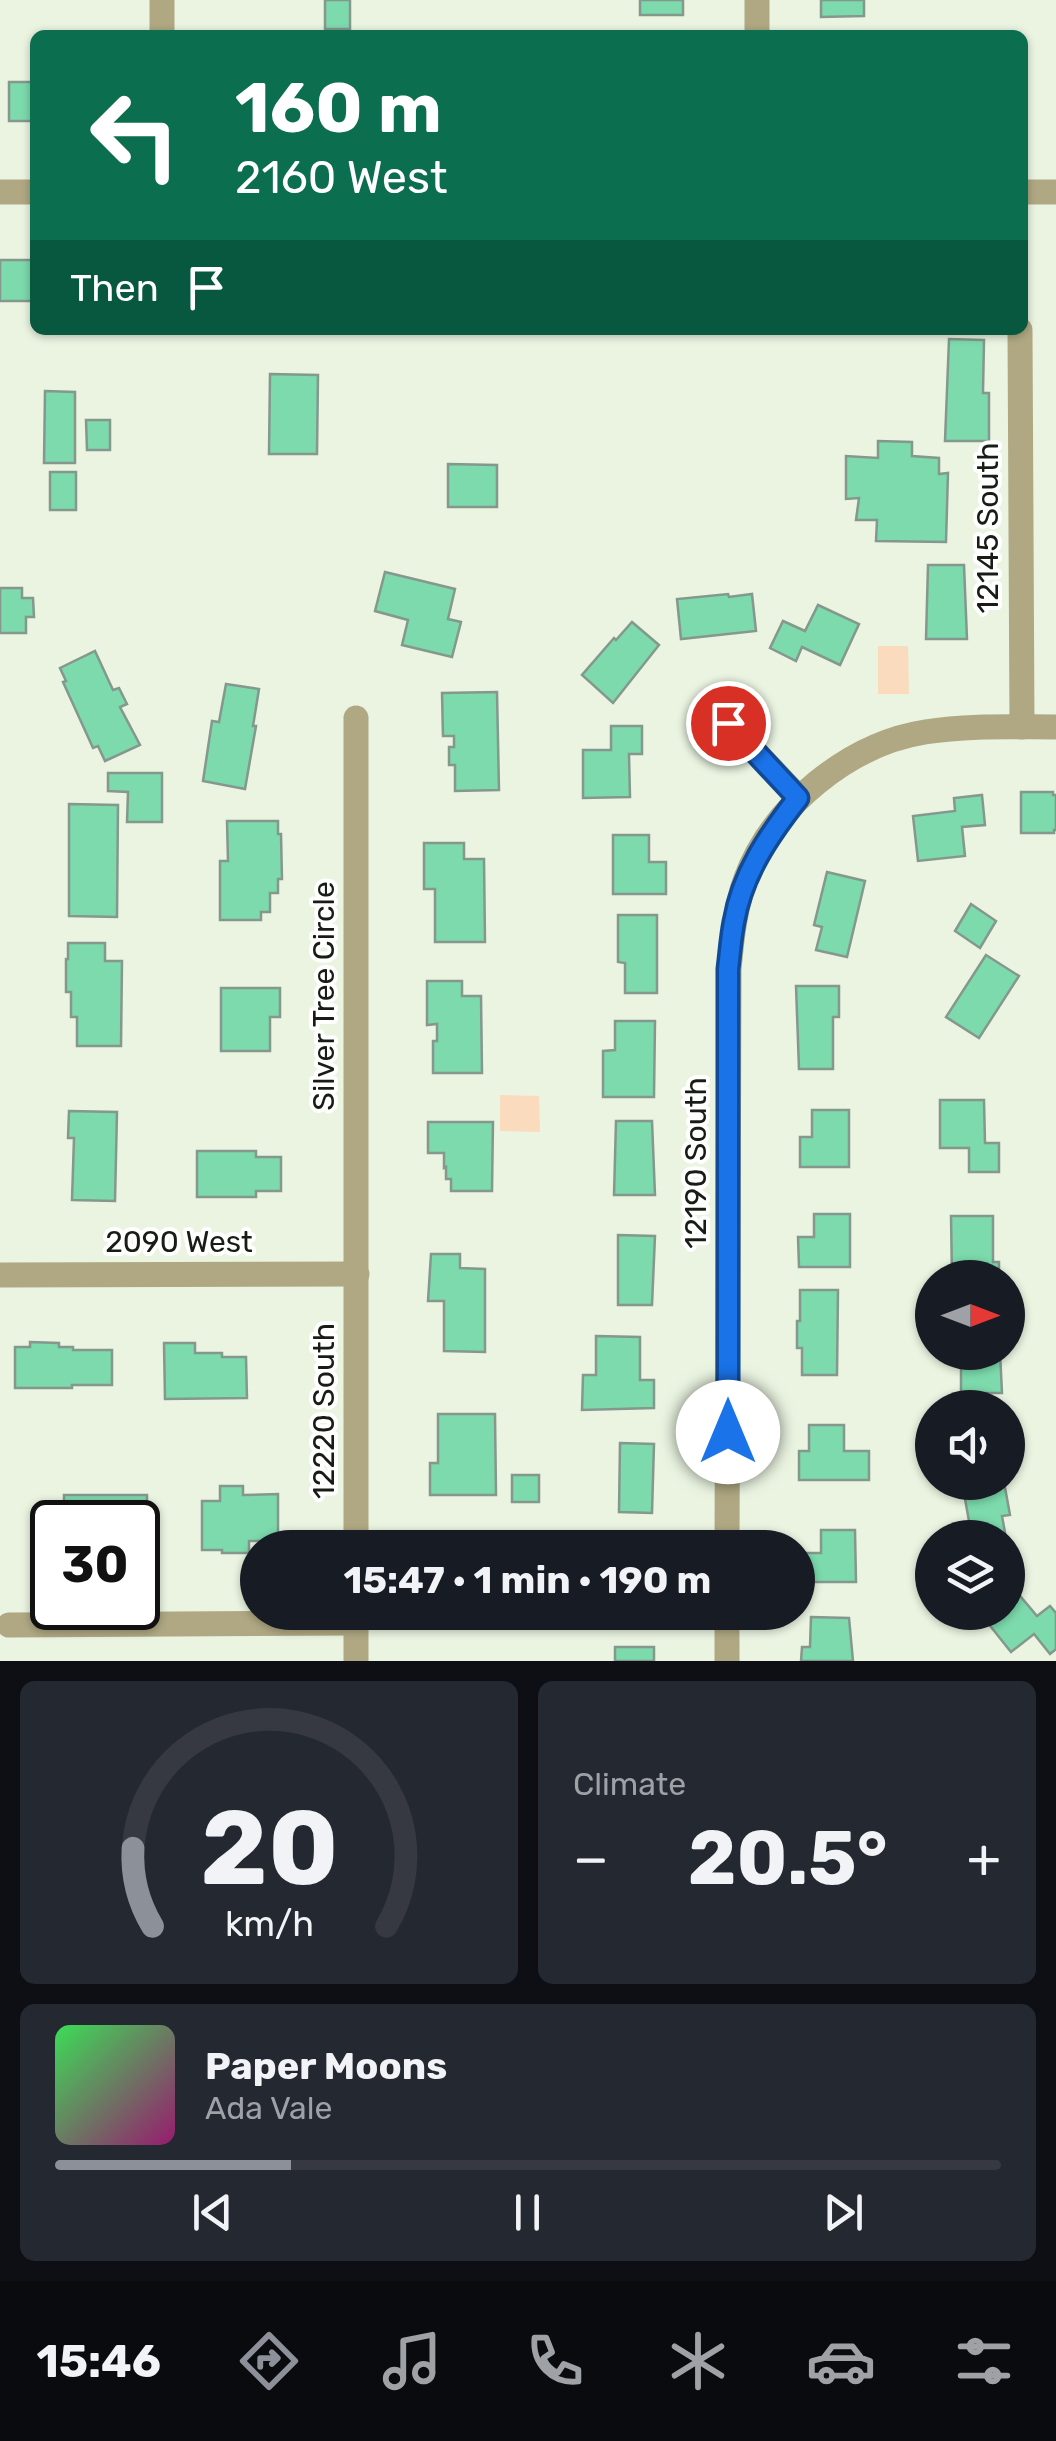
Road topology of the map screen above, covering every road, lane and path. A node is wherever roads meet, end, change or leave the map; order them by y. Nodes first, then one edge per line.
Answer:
1 (162, 0) edge
2 (756, 0) edge
3 (162, 30) edge
4 (757, 30) edge
5 (0, 192) edge
6 (30, 192) edge
7 (1028, 192) edge
8 (1056, 192) edge
9 (1020, 335) edge
10 (356, 718) dead end
11 (728, 723) dead end
12 (1022, 727) junction
13 (1056, 727) edge
14 (798, 798) junction
15 (358, 1274) junction
16 (0, 1275) edge
17 (356, 1530) edge
18 (727, 1530) edge
19 (240, 1620) edge
20 (10, 1625) dead end
21 (356, 1630) edge
22 (727, 1630) edge
23 (356, 1661) edge
24 (727, 1661) edge

1 - 3 street
2 - 4 street
5 - 6 street
7 - 8 street
9 - 12 street, 12145 South
10 - 15 street, Silver Tree Circle
11 - 14 street
12 - 13 street, 12190 South
12 - 14 street, 12190 South
14 - 18 street, 12190 South
15 - 16 street, 2090 West
15 - 17 street, 12220 South
19 - 20 street
21 - 23 street
22 - 24 street

